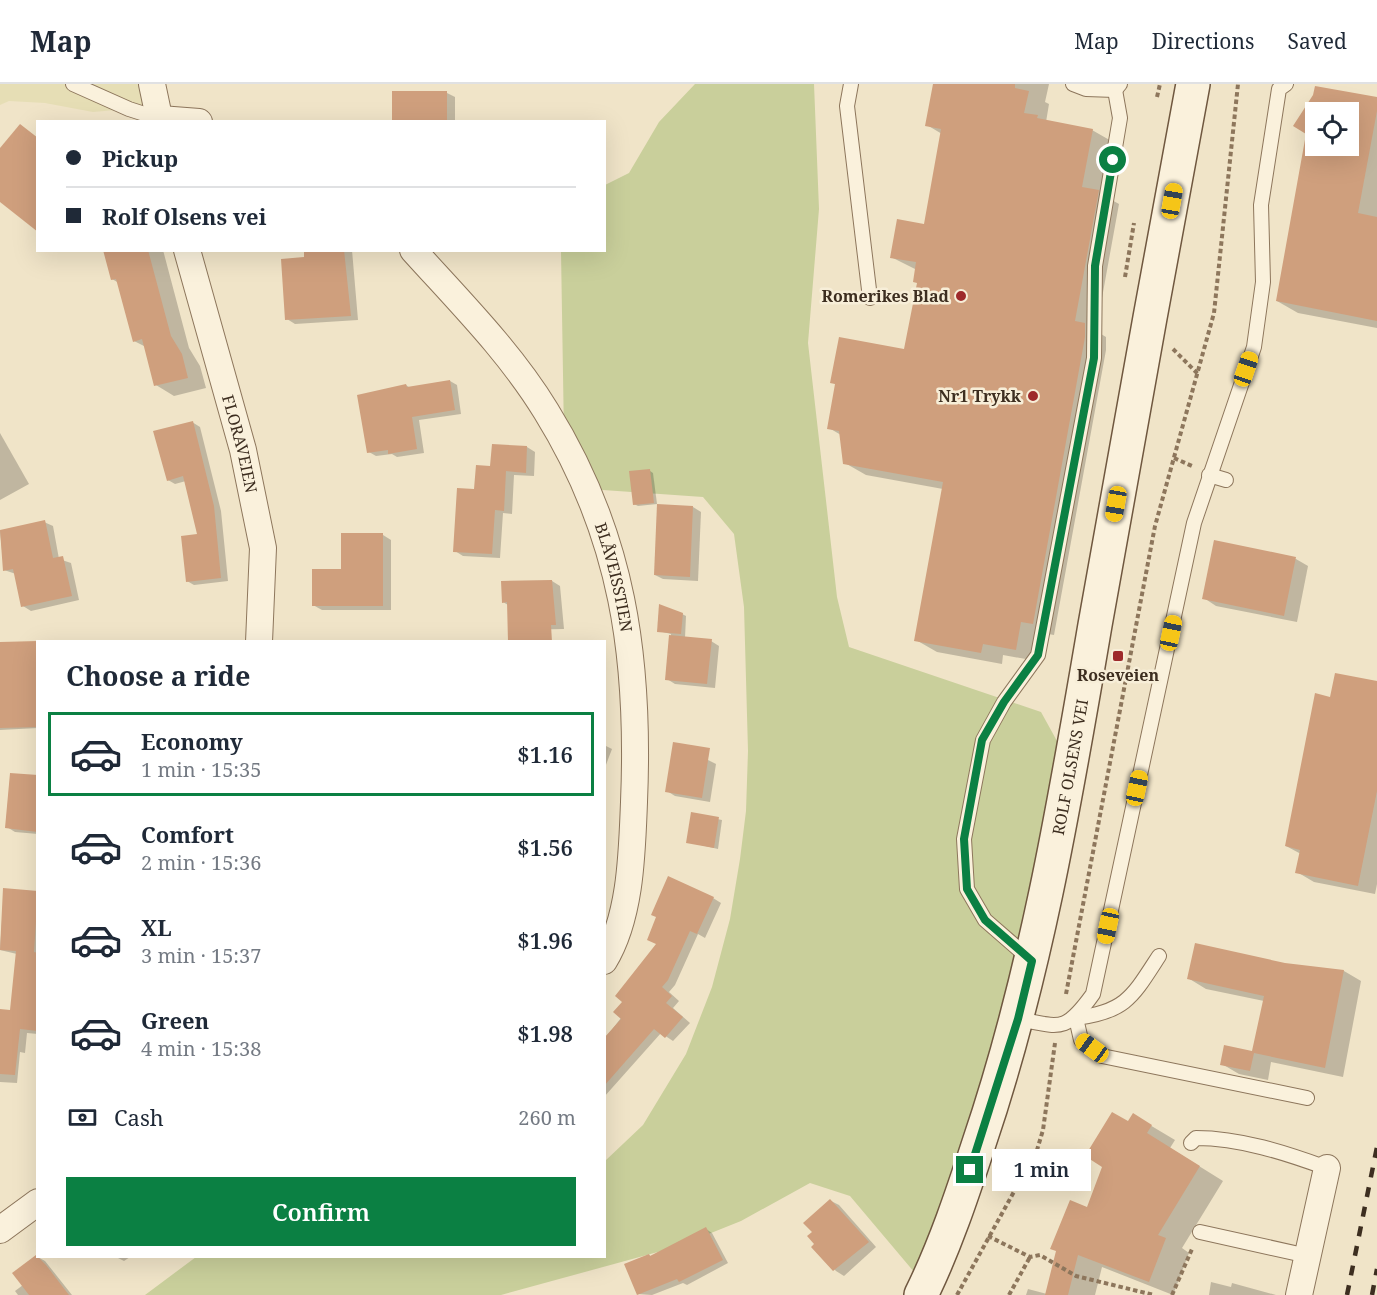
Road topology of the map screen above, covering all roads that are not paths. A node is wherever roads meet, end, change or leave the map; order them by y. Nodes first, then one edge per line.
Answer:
1 (73, 84) edge
2 (152, 84) edge
3 (851, 84) edge
4 (1073, 84) edge
5 (1193, 84) edge
6 (1286, 84) edge
7 (1117, 87) edge
8 (160, 120) edge
9 (188, 252) edge
10 (415, 252) edge
11 (870, 298) dead end
12 (1209, 475) junction
13 (1226, 480) dead end
14 (259, 640) edge
15 (606, 956) edge
16 (1159, 956) dead end
17 (1032, 961) junction
18 (1076, 1018) junction
19 (1018, 1019) junction
20 (1306, 1098) dead end
21 (1191, 1143) dead end
22 (1327, 1168) joint
23 (36, 1203) edge
24 (0, 1230) edge
25 (1200, 1232) road end
26 (1308, 1256) junction
27 (921, 1295) edge
28 (1299, 1295) edge

1 - 8 lane
2 - 8 street
3 - 11 lane
4 - 7 lane
5 - 17 main road, ROLF OLSENS VEI
6 - 12 lane
7 - 17 lane
9 - 14 street, FLORAVEIEN
10 - 15 street, BLÅVEISSTIEN
12 - 13 lane
12 - 18 lane
16 - 18 lane
17 - 19 main road, ROLF OLSENS VEI
18 - 19 lane
18 - 20 lane
19 - 27 main road, ROLF OLSENS VEI
21 - 22 lane
22 - 26 street
23 - 24 street
25 - 26 lane
26 - 28 street

